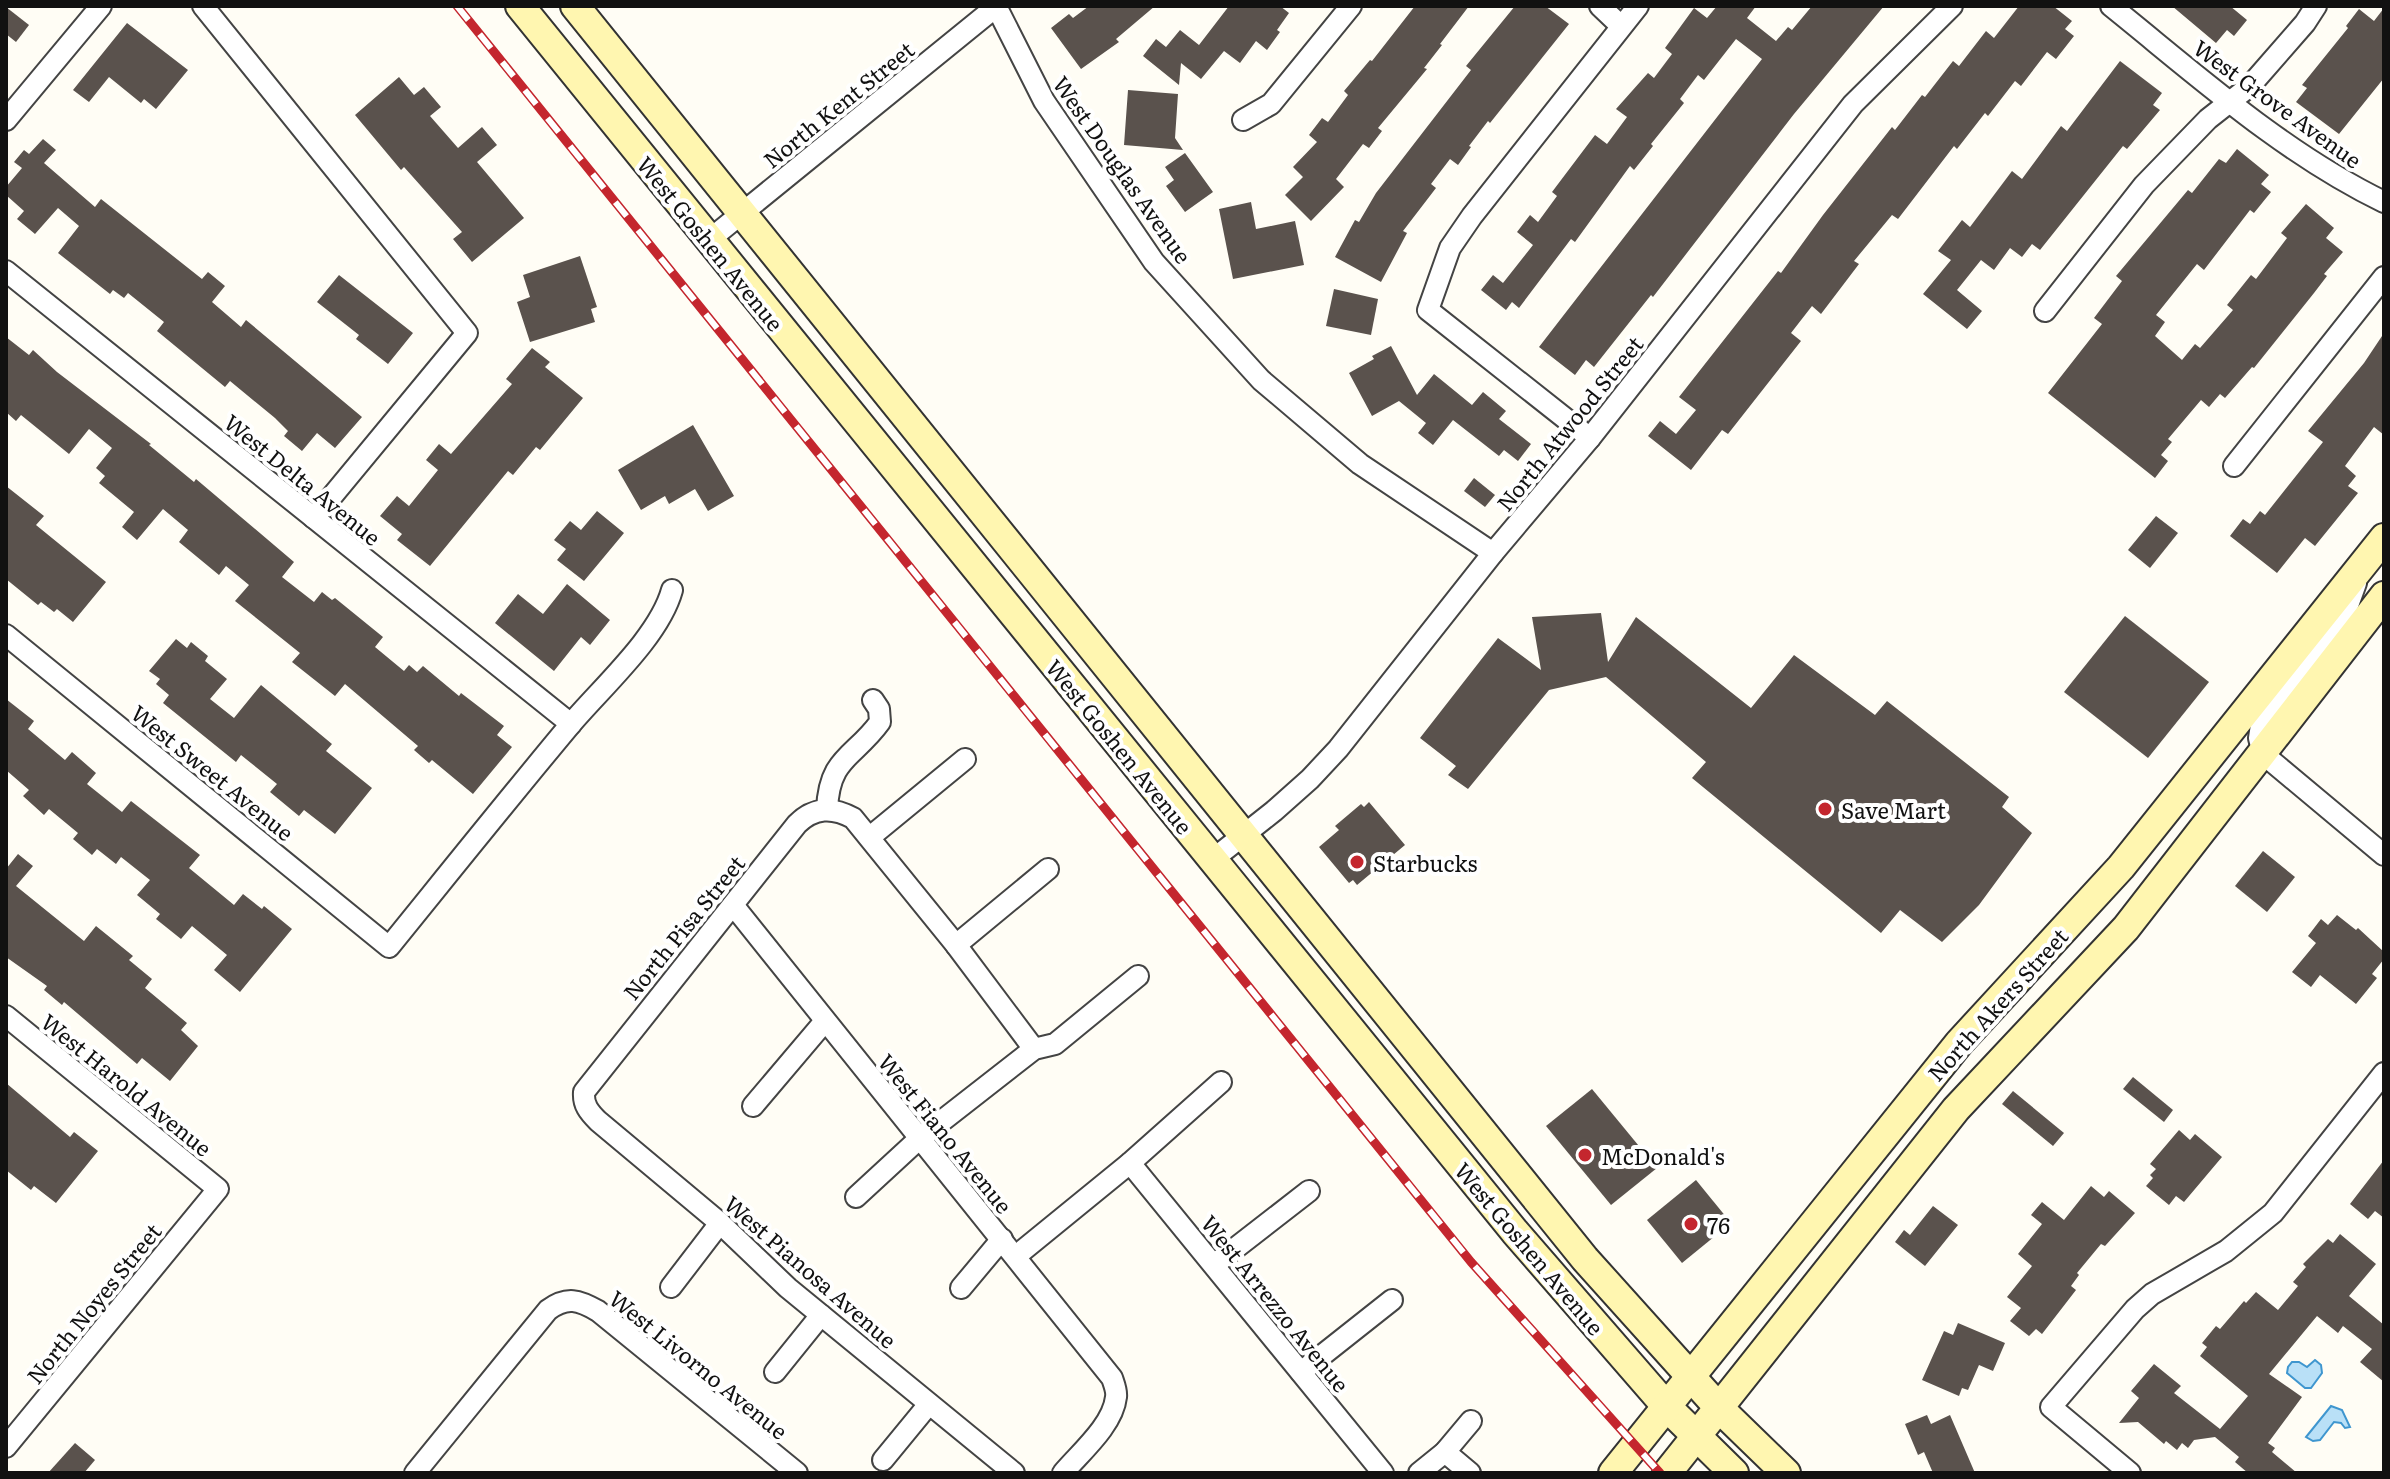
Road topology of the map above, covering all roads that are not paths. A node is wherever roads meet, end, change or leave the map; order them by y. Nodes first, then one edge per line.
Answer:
1 (101, 6) edge
2 (203, 6) edge
3 (520, 6) edge
4 (575, 6) edge
5 (997, 6) edge
6 (1351, 6) edge
7 (1600, 6) edge
8 (1638, 6) edge
9 (1952, 6) edge
10 (2111, 6) edge
11 (2316, 6) edge
12 (1621, 26) junction
13 (2231, 102) junction
14 (6, 120) edge
15 (1243, 120) dead end
16 (2384, 202) edge
17 (741, 212) junction
18 (709, 240) junction
19 (6, 271) edge
20 (2384, 277) edge
21 (2045, 311) dead end
22 (1590, 438) junction
23 (2234, 466) dead end
24 (314, 518) junction
25 (2384, 538) edge
26 (1493, 553) junction
27 (2362, 568) junction
28 (672, 590) dead end
29 (2384, 596) edge
30 (6, 635) edge
31 (873, 700) dead end
32 (571, 724) junction
33 (2263, 754) junction
34 (965, 759) dead end
35 (833, 811) junction
36 (1243, 835) junction
37 (870, 837) junction
38 (2384, 855) edge
39 (1212, 860) junction
40 (1048, 869) dead end
41 (733, 905) junction
42 (1274, 936) junction
43 (956, 945) junction
44 (1138, 976) dead end
45 (6, 1016) edge
46 (825, 1021) junction
47 (1034, 1049) junction
48 (2384, 1073) edge
49 (1221, 1082) dead end
50 (584, 1100) joint
51 (1461, 1103) junction
52 (753, 1106) dead end
53 (920, 1138) junction
54 (1130, 1163) junction
55 (218, 1189) joint
56 (1309, 1191) dead end
57 (856, 1197) dead end
58 (720, 1223) junction
59 (1002, 1239) junction
60 (1016, 1256) junction
61 (1215, 1264) junction
62 (671, 1287) dead end
63 (961, 1288) dead end
64 (1392, 1300) dead end
65 (821, 1315) junction
66 (775, 1372) dead end
67 (1301, 1372) junction
68 (1691, 1378) junction
69 (929, 1404) junction
70 (1667, 1407) junction
71 (1719, 1408) junction
72 (1471, 1421) dead end
73 (1696, 1436) junction
74 (6, 1447) edge
75 (1445, 1452) junction
76 (883, 1460) dead end
77 (415, 1473) edge
78 (797, 1473) edge
79 (1014, 1473) edge
80 (1063, 1473) edge
81 (1383, 1473) edge
82 (1419, 1473) edge
83 (1470, 1473) edge
84 (1613, 1473) edge
85 (1667, 1473) edge
86 (1734, 1473) edge
87 (1786, 1473) edge
88 (2130, 1473) edge

1 - 14 street
2 - 24 street
3 - 18 main road, West Goshen Avenue
4 - 17 main road, West Goshen Avenue
5 - 17 street, North Kent Street
5 - 26 street, West Douglas Avenue
6 - 15 street
7 - 12 street
8 - 12 street
9 - 22 street, North Atwood Street
10 - 13 street, West Grove Avenue
11 - 13 street
12 - 22 street
13 - 16 street, West Grove Avenue
13 - 21 street
17 - 18 street, North Kent Street
17 - 36 main road, West Goshen Avenue
18 - 39 main road, West Goshen Avenue
19 - 24 street, West Delta Avenue
20 - 23 street
22 - 26 street, North Atwood Street
24 - 32 street, West Delta Avenue
25 - 27 main road, North Akers Street
26 - 36 street, North Atwood Street
27 - 33 street
27 - 68 main road, North Akers Street
28 - 32 street
29 - 33 main road, North Akers Street
30 - 32 street, West Sweet Avenue
31 - 35 street
33 - 38 street
33 - 71 main road, North Akers Street
34 - 37 street
35 - 37 street
35 - 41 street, North Pisa Street
36 - 39 street, North Atwood Street
36 - 51 main road, West Goshen Avenue
37 - 43 street
39 - 42 main road, West Goshen Avenue
40 - 43 street
41 - 46 street, West Fiano Avenue
41 - 50 street, North Pisa Street
42 - 51 main road
42 - 70 main road, West Goshen Avenue
43 - 47 street
44 - 47 street
45 - 55 street, West Harold Avenue
46 - 52 street
46 - 53 street, West Fiano Avenue
47 - 53 street
48 - 88 street
49 - 54 street
50 - 58 street, West Pianosa Avenue
51 - 68 main road, West Goshen Avenue
53 - 57 street
53 - 59 street, West Fiano Avenue
54 - 60 street
54 - 61 street, West Arrezzo Avenue
55 - 74 street, North Noyes Street
56 - 61 street
58 - 62 street
58 - 65 street, West Pianosa Avenue
59 - 60 street, West Fiano Avenue
59 - 63 street
60 - 80 street, West Fiano Avenue
61 - 67 street, West Arrezzo Avenue
64 - 67 street
65 - 66 street
65 - 69 street, West Pianosa Avenue
67 - 81 street, West Arrezzo Avenue
68 - 70 main road, North Akers Street
68 - 71 main road, West Goshen Avenue
69 - 76 street
69 - 79 street, West Pianosa Avenue
70 - 73 main road, West Goshen Avenue
70 - 84 main road, North Akers Street
71 - 73 main road, North Akers Street
71 - 87 main road, West Goshen Avenue
72 - 75 street
73 - 85 main road, North Akers Street
73 - 86 main road, West Goshen Avenue
75 - 82 street
75 - 83 street
77 - 78 street, West Livorno Avenue

